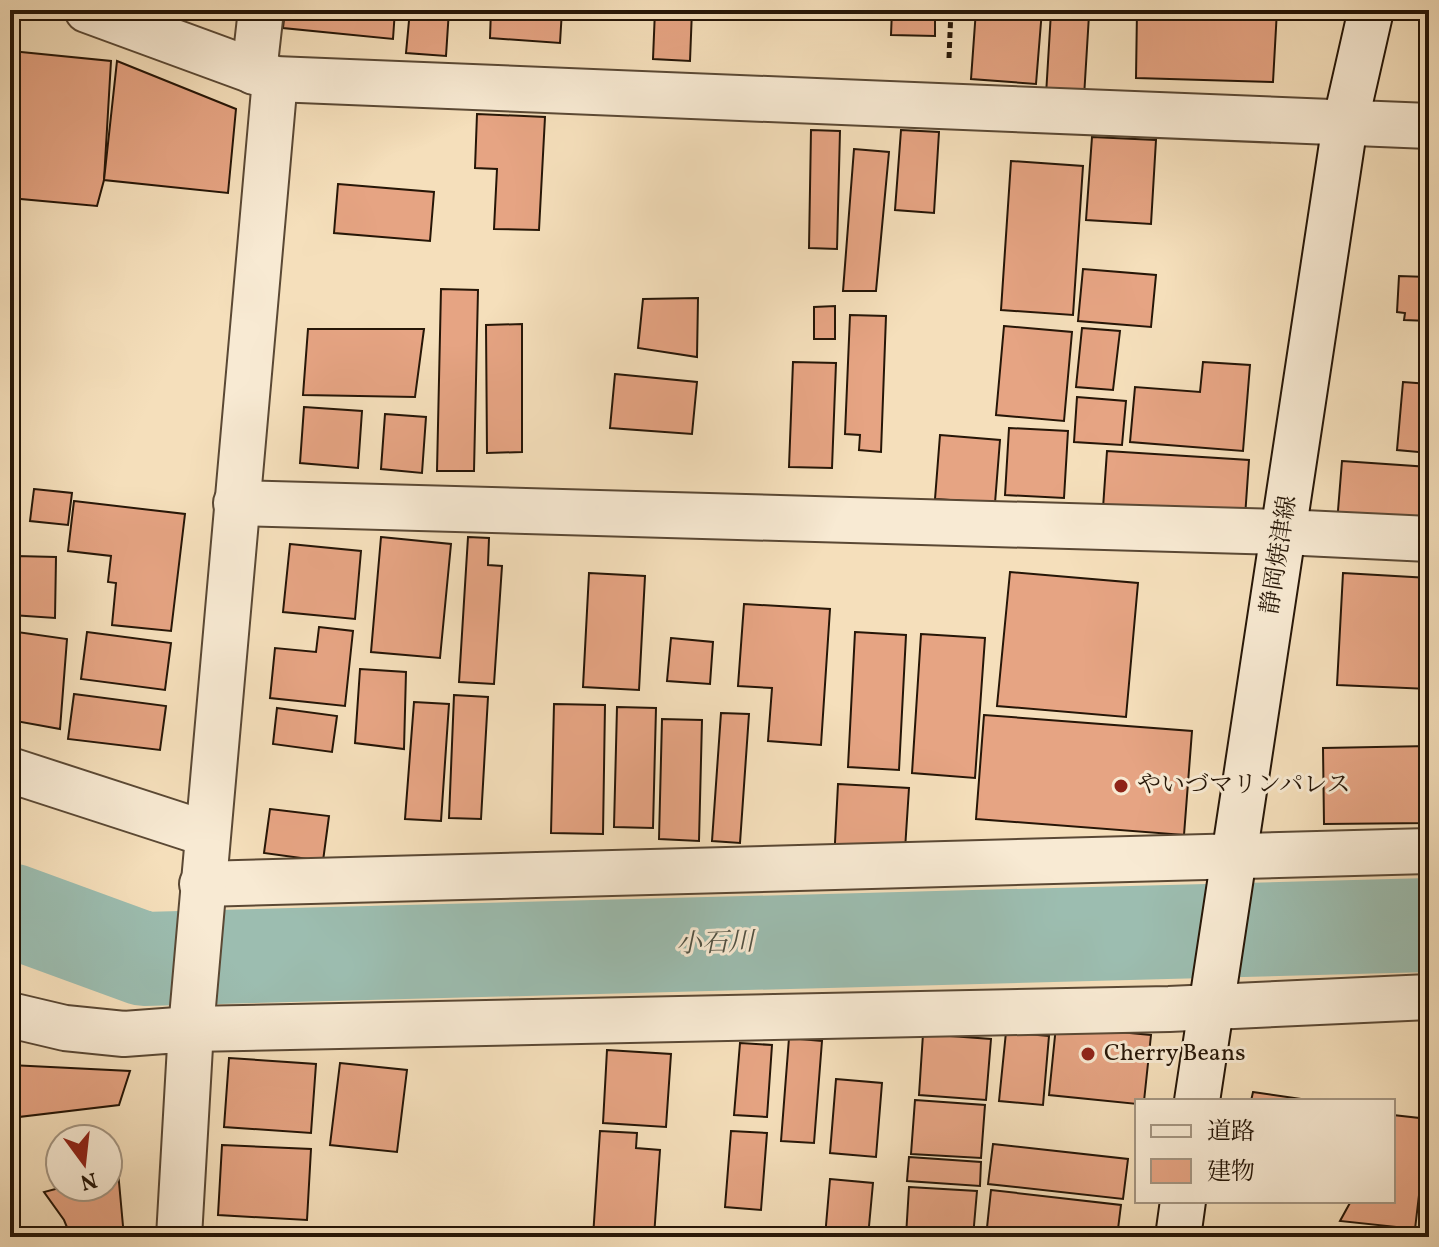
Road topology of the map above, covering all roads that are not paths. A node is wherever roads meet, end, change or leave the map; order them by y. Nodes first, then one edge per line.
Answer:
1 (87, 10) edge
2 (261, 10) edge
3 (1371, 10) edge
4 (264, 76) junction
5 (1345, 124) junction
6 (1429, 126) edge
7 (236, 503) junction
8 (1283, 532) junction
9 (1429, 539) edge
10 (10, 770) edge
11 (207, 834) junction
12 (1429, 851) edge
13 (1232, 864) junction
14 (202, 892) junction
15 (1429, 997) edge
16 (1212, 1000) junction
17 (10, 1015) edge
18 (192, 1019) junction
19 (1197, 1099) edge
20 (1183, 1203) edge
21 (179, 1237) edge
22 (1178, 1237) edge

1 - 4 street
2 - 4 street
3 - 5 street, 静岡焼津線
4 - 5 street
4 - 7 street
5 - 6 street
5 - 8 street, 静岡焼津線
7 - 8 street
7 - 11 street
8 - 9 street
8 - 13 street, 静岡焼津線
10 - 11 street
11 - 14 street
12 - 13 street
13 - 14 street
13 - 16 street, 静岡焼津線
14 - 18 street
15 - 16 street
16 - 18 street
16 - 19 street, 静岡焼津線
17 - 18 street
18 - 21 street
20 - 22 street

